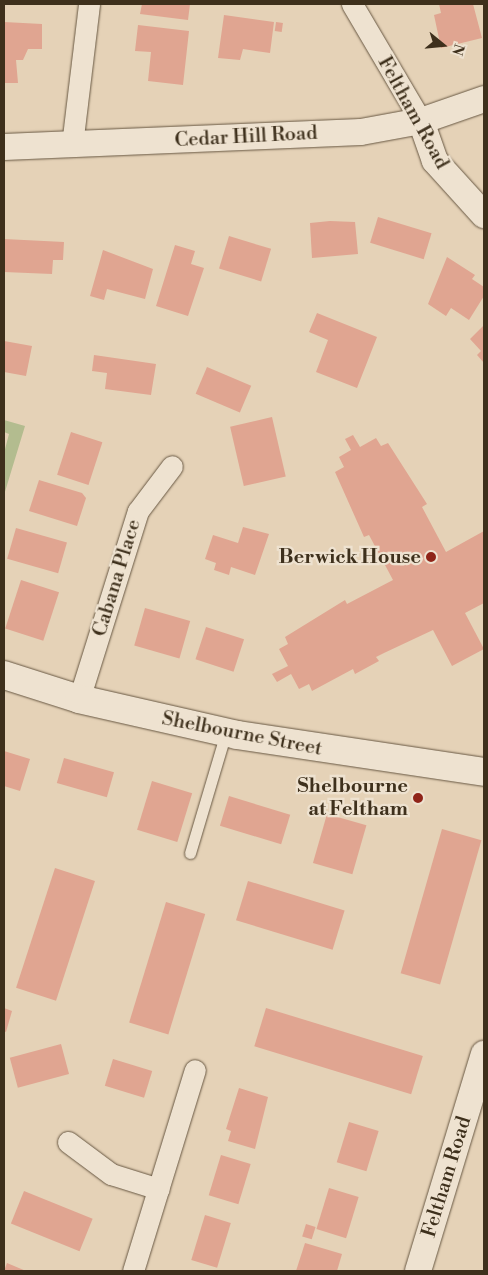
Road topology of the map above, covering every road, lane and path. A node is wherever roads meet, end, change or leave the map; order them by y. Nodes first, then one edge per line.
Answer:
1 (89, 4) edge
2 (352, 4) edge
3 (484, 99) edge
4 (420, 121) junction
5 (72, 145) junction
6 (4, 147) edge
7 (484, 215) edge
8 (172, 466) dead end
9 (4, 675) edge
10 (79, 700) junction
11 (226, 732) junction
12 (484, 772) edge
13 (190, 853) dead end
14 (484, 1054) edge
15 (194, 1070) dead end
16 (68, 1142) dead end
17 (159, 1189) junction
18 (132, 1271) edge
19 (418, 1271) edge

1 - 5 street
2 - 4 street, Feltham Road
3 - 4 street, Cedar Hill Road
4 - 5 street, Cedar Hill Road
4 - 7 street, Feltham Road
5 - 6 street, Cedar Hill Road
8 - 10 street, Cabana Place
9 - 10 main road, Shelbourne Street
10 - 11 main road, Shelbourne Street
11 - 12 main road, Shelbourne Street
11 - 13 lane
14 - 19 street, Feltham Road
15 - 17 street
16 - 17 street
17 - 18 street

